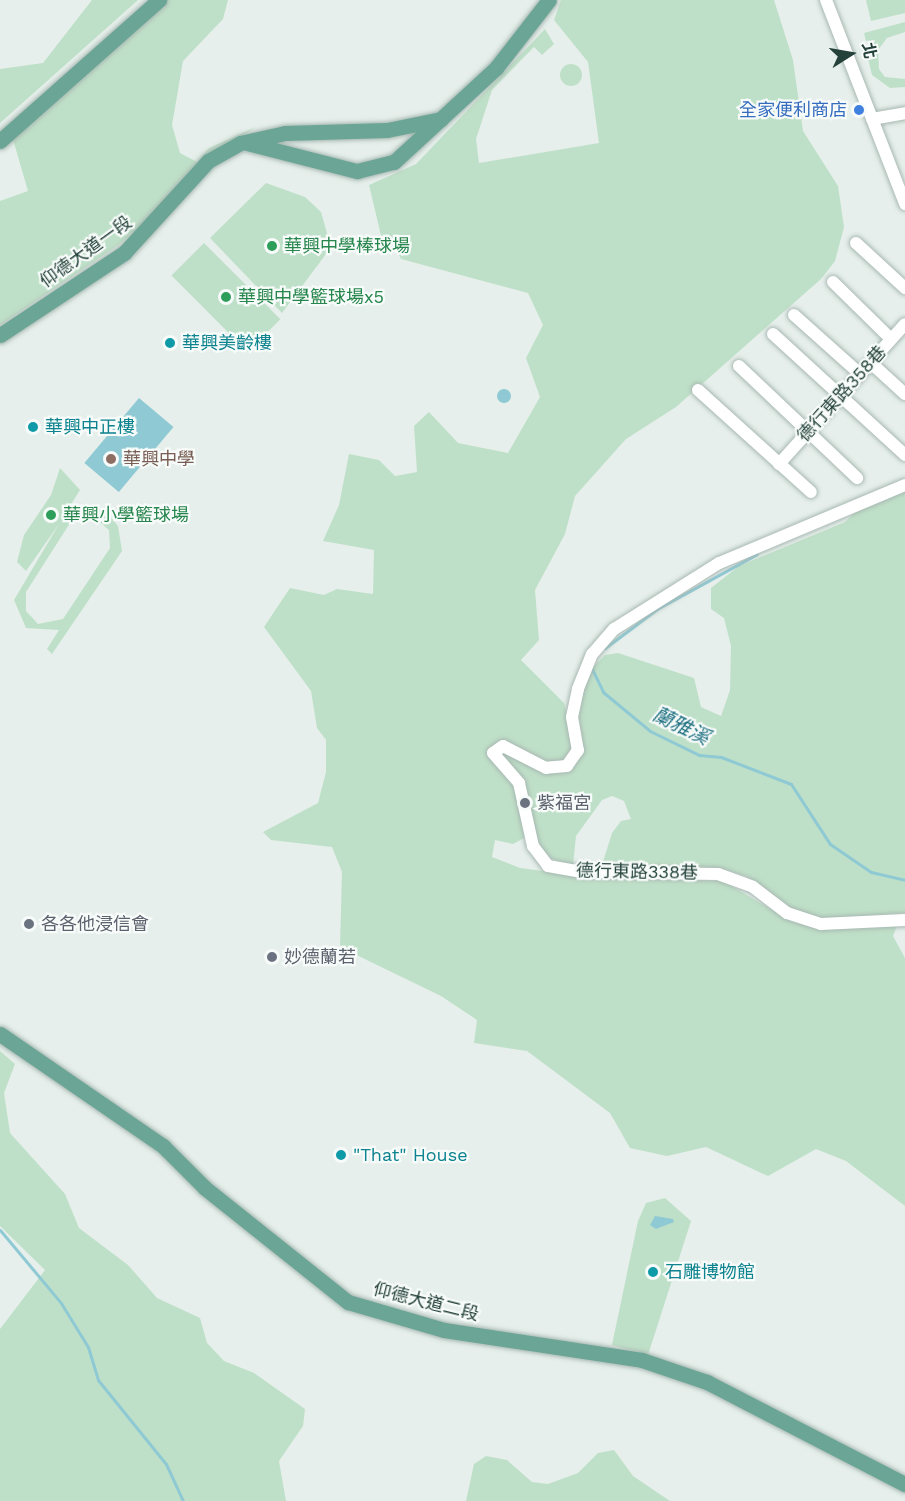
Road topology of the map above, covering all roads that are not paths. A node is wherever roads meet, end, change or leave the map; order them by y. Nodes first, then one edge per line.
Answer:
1 (159, 0) edge
2 (549, 0) edge
3 (825, 0) edge
4 (905, 113) edge
5 (441, 119) junction
6 (872, 119) junction
7 (0, 141) edge
8 (240, 143) junction
9 (905, 204) edge
10 (856, 243) dead end
11 (833, 282) dead end
12 (905, 288) edge
13 (794, 315) dead end
14 (904, 328) edge
15 (773, 334) dead end
16 (0, 335) edge
17 (891, 339) junction
18 (871, 363) junction
19 (739, 366) dead end
20 (860, 374) junction
21 (698, 390) dead end
22 (905, 394) edge
23 (840, 395) junction
24 (808, 431) junction
25 (905, 455) edge
26 (779, 464) junction
27 (857, 478) dead end
28 (905, 485) edge
29 (811, 492) dead end
30 (905, 920) edge
31 (0, 1034) edge
32 (905, 1484) edge

1 - 7 main road
2 - 5 main road
3 - 6 street
4 - 6 street
5 - 8 main road, 仰德大道一段
5 - 8 main road
6 - 9 street
8 - 16 main road, 仰德大道一段
10 - 12 street
11 - 17 street
13 - 20 street
14 - 17 street, 德行東路358巷
15 - 23 street
17 - 18 street, 德行東路358巷
18 - 20 street, 德行東路358巷
18 - 22 street
19 - 24 street
20 - 23 street, 德行東路358巷
21 - 26 street
23 - 24 street, 德行東路358巷
23 - 25 street
24 - 26 street, 德行東路358巷
24 - 27 street
26 - 29 street
28 - 30 street, 德行東路338巷
31 - 32 main road, 仰德大道二段

